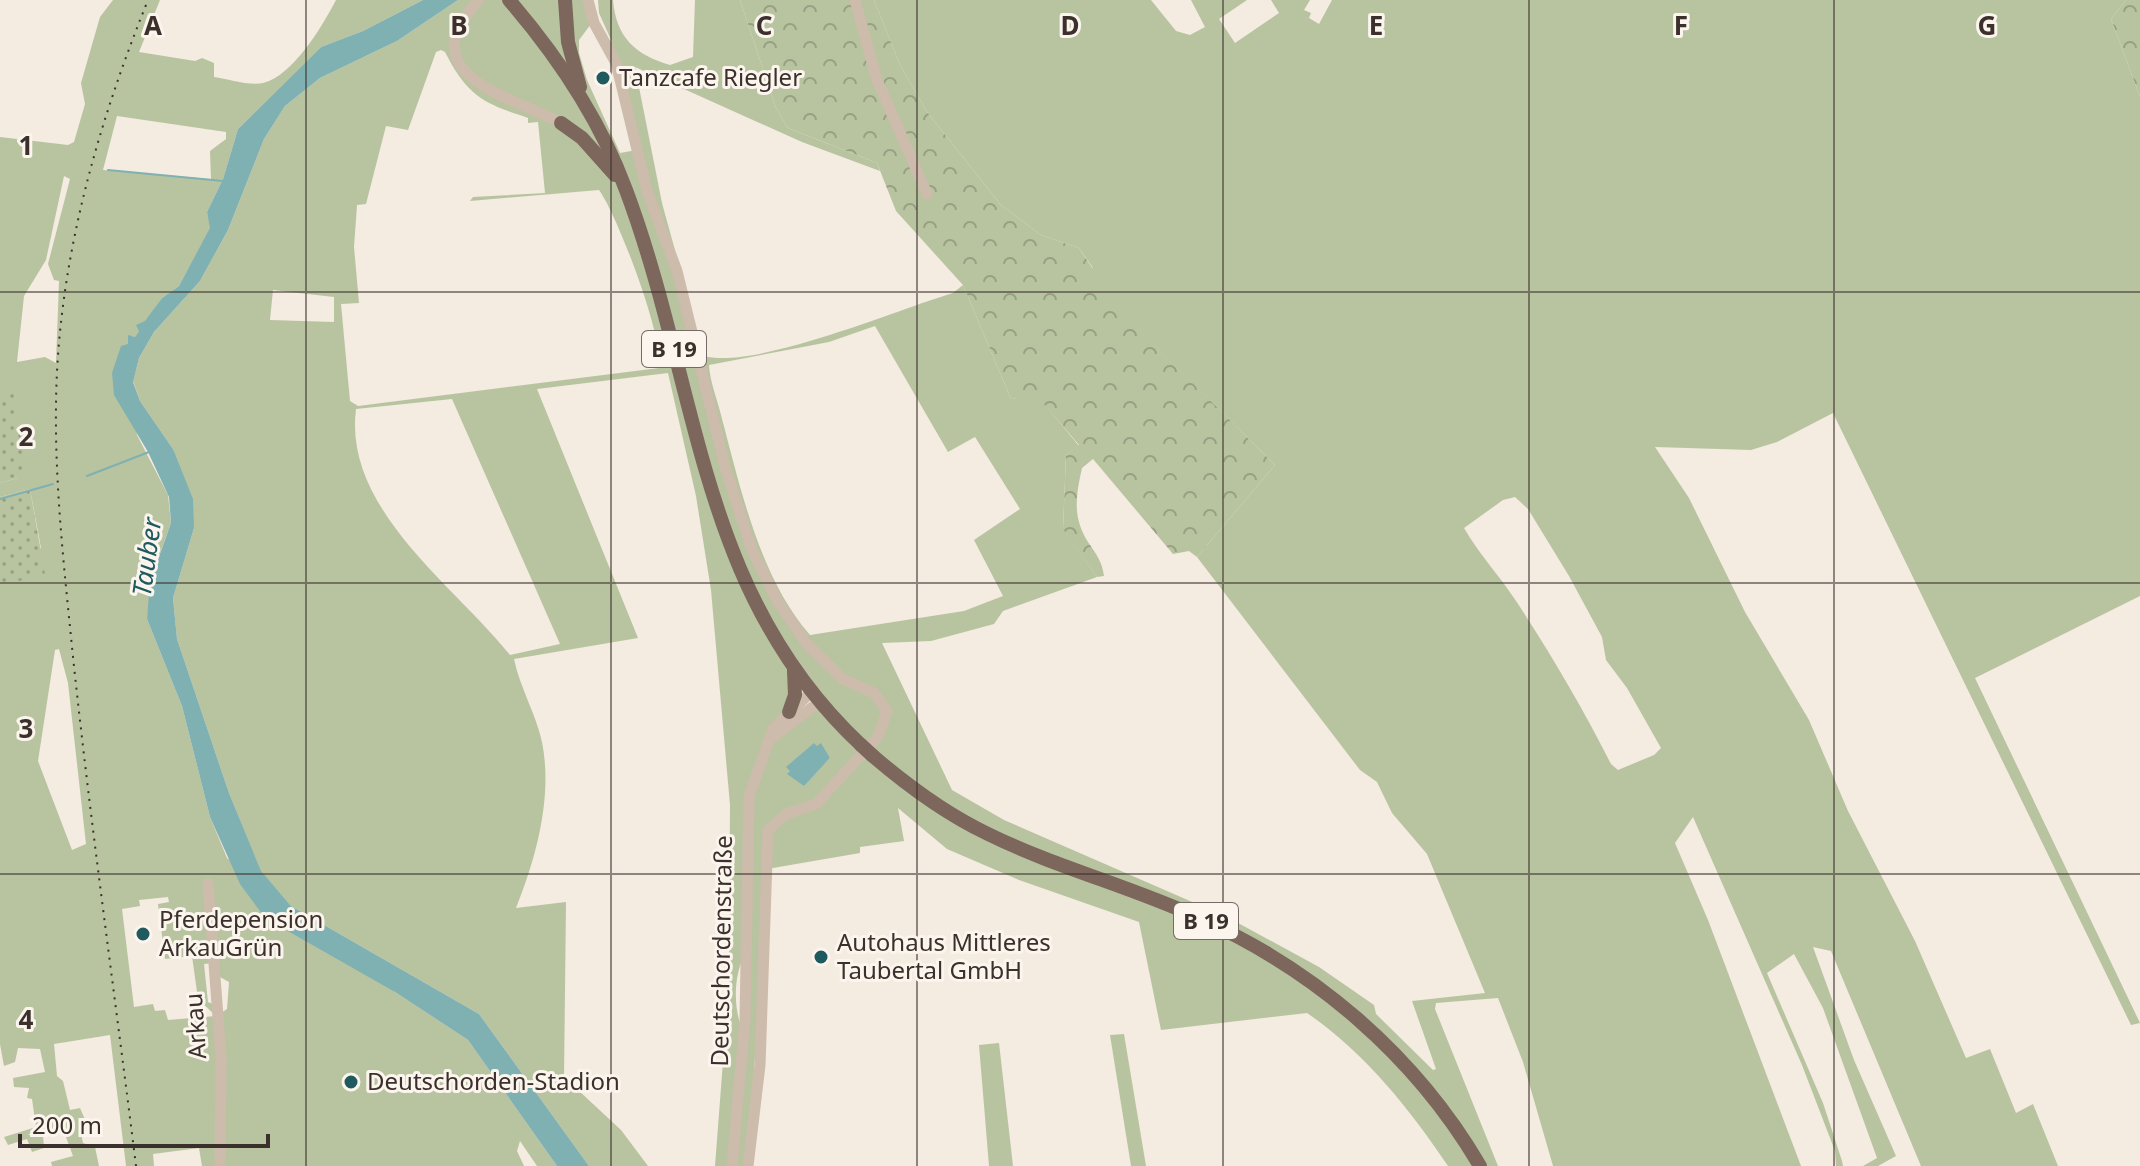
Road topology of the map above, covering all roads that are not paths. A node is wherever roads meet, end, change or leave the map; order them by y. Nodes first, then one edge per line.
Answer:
1 (479, 0) edge
2 (509, 0) edge
3 (565, 0) edge
4 (588, 0) edge
5 (855, 0) edge
6 (583, 99) junction
7 (561, 123) joint
8 (625, 187) junction
9 (927, 194) dead end
10 (794, 670) junction
11 (815, 697) junction
12 (789, 712) junction
13 (768, 741) junction
14 (208, 884) dead end
15 (220, 1166) edge
16 (732, 1166) edge
17 (748, 1166) edge
18 (1480, 1166) edge

1 - 7 street
2 - 6 main road, B 19
3 - 6 main road
4 - 17 street
5 - 9 street
6 - 8 main road, B 19
7 - 8 main road
8 - 10 main road, B 19
10 - 11 main road, B 19
10 - 12 main road
11 - 12 street, Deutschordenstraße
11 - 13 street
11 - 18 main road, B 19, bridge
12 - 13 street, Deutschordenstraße
13 - 16 street, Deutschordenstraße
14 - 15 street, Arkau

